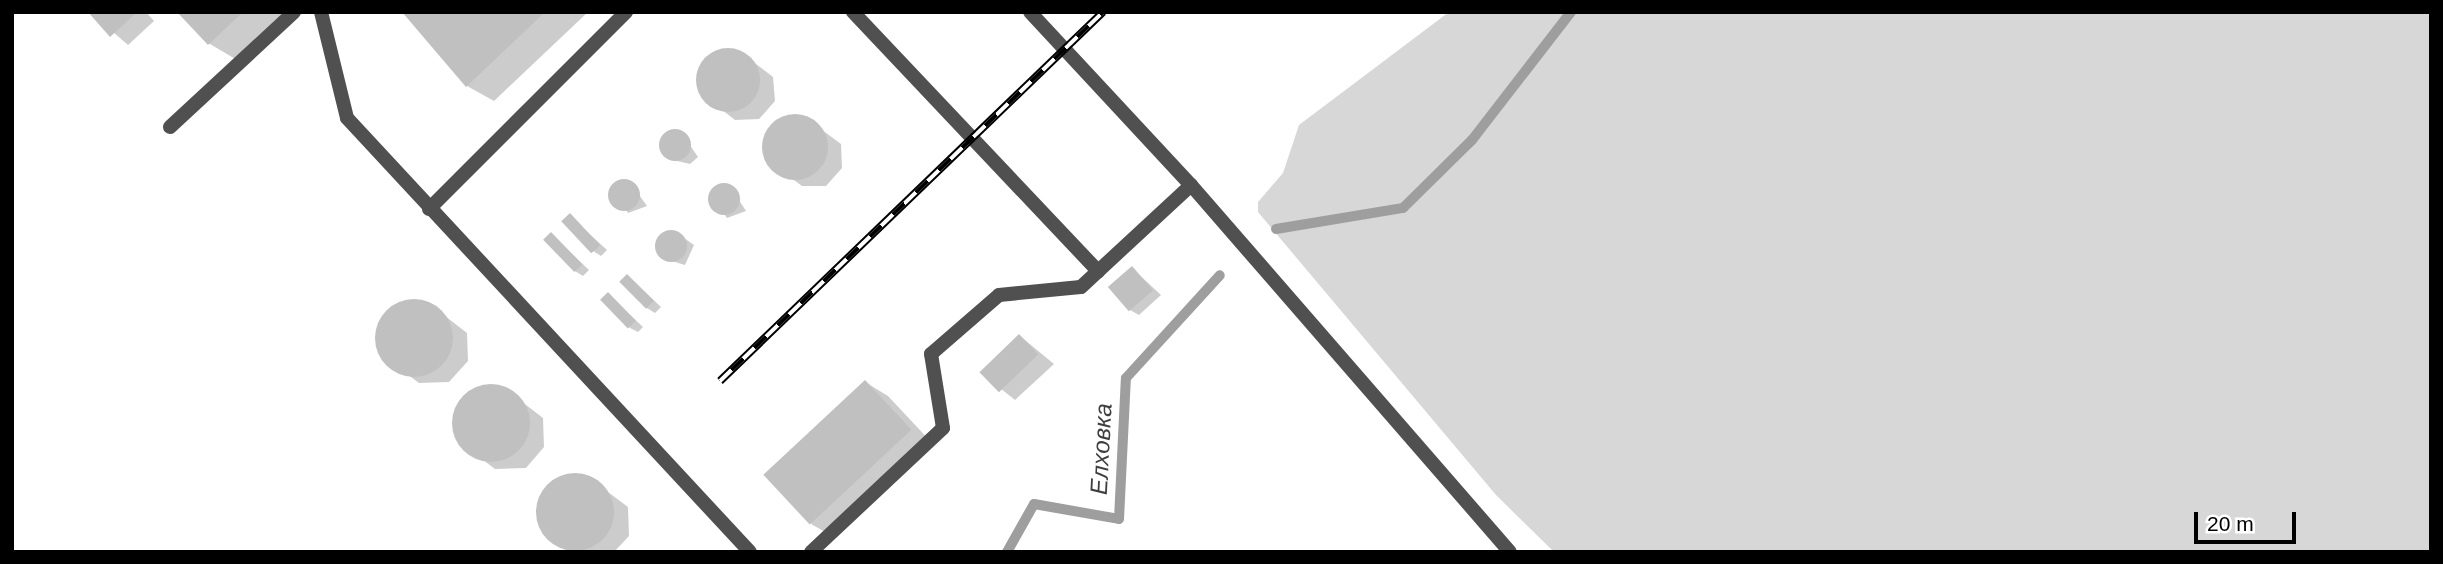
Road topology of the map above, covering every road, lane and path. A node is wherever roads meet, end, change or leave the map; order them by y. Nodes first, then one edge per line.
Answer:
1 (294, 12) edge
2 (321, 12) edge
3 (626, 12) edge
4 (853, 12) edge
5 (1030, 12) edge
6 (170, 127) dead end
7 (1191, 185) junction
8 (429, 209) junction
9 (1098, 271) junction
10 (750, 552) edge
11 (811, 552) edge
12 (1510, 552) edge

1 - 6 lane
2 - 8 lane
3 - 8 lane
4 - 9 lane
5 - 7 lane
7 - 9 lane
7 - 12 lane
8 - 10 lane
9 - 11 lane

